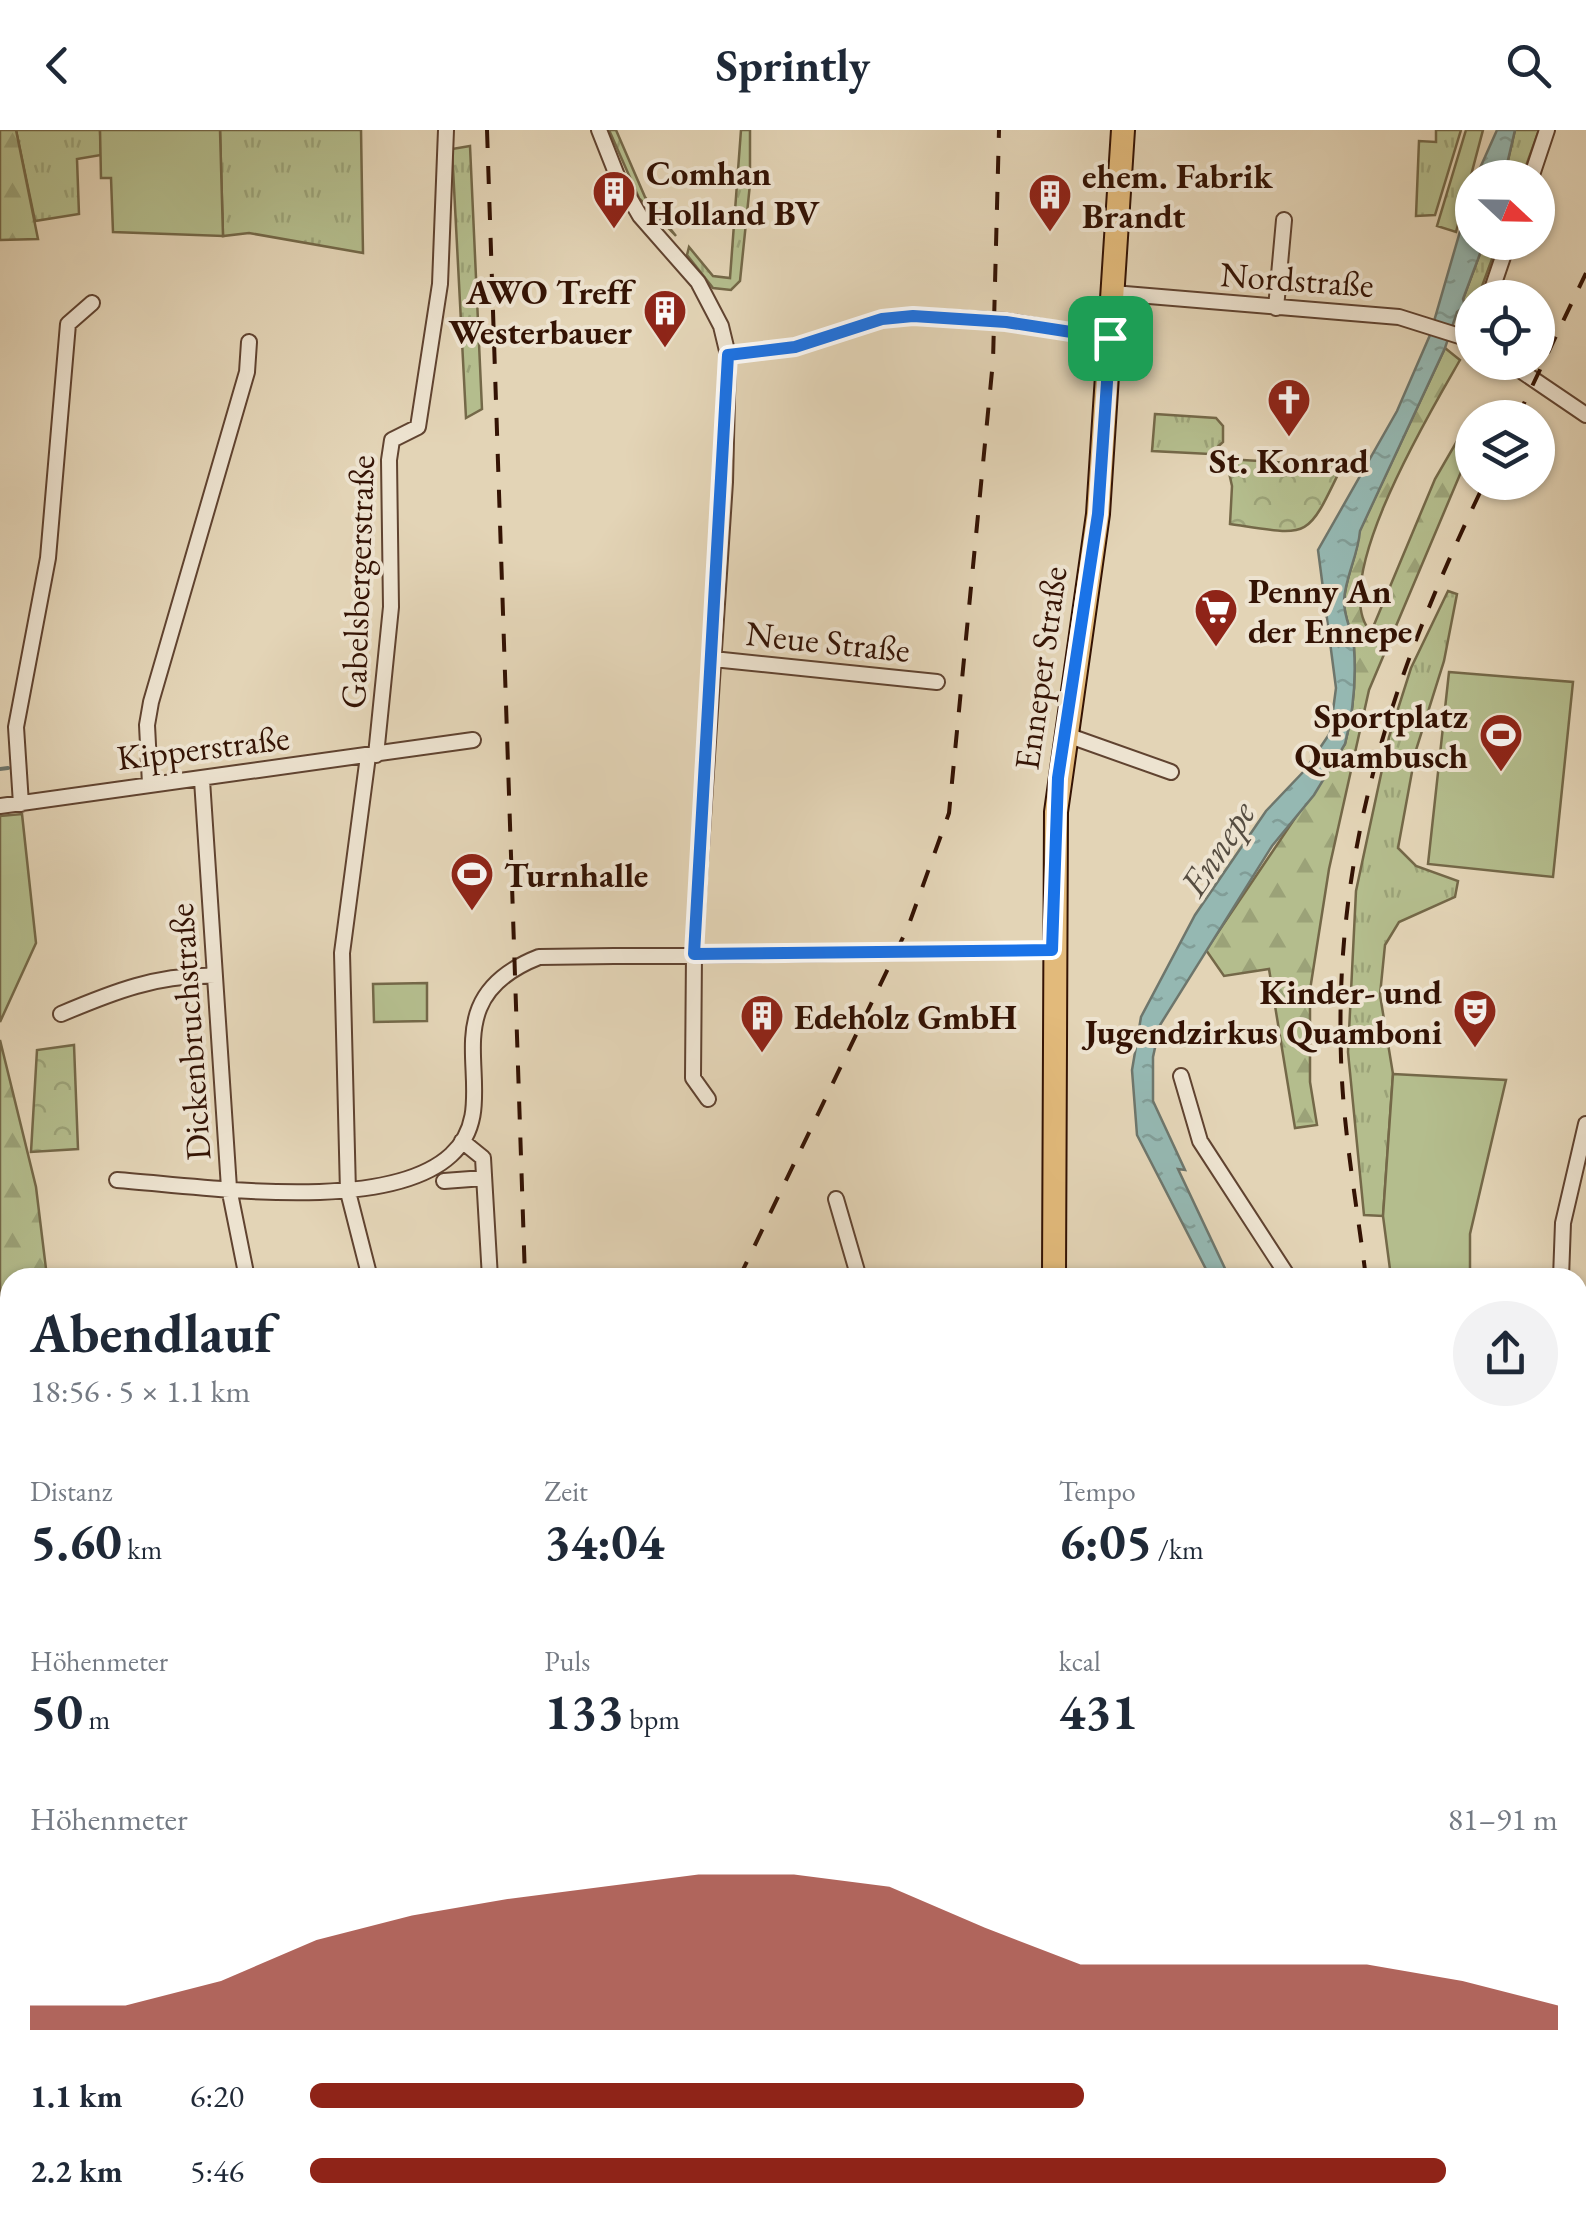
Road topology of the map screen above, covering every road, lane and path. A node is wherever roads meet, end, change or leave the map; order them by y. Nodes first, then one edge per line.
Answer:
1 (446, 130) edge
2 (599, 130) edge
3 (1123, 130) edge
4 (1547, 130) edge
5 (1536, 160) edge
6 (1284, 220) dead end
7 (1112, 294) junction
8 (92, 303) dead end
9 (1276, 308) junction
10 (1455, 334) edge
11 (1110, 338) junction
12 (248, 342) dead end
13 (728, 355) junction
14 (1534, 380) edge
15 (1586, 416) edge
16 (712, 660) junction
17 (937, 682) dead end
18 (1064, 734) junction
19 (472, 740) dead end
20 (372, 755) junction
21 (1171, 772) dead end
22 (202, 780) junction
23 (150, 784) junction
24 (21, 804) junction
25 (0, 806) edge
26 (1052, 950) junction
27 (694, 954) junction
28 (215, 976) junction
29 (62, 1014) dead end
30 (1181, 1076) dead end
31 (708, 1099) dead end
32 (1586, 1124) edge
33 (462, 1141) junction
34 (484, 1178) junction
35 (117, 1180) dead end
36 (444, 1181) dead end
37 (229, 1188) junction
38 (348, 1192) junction
39 (836, 1199) dead end
40 (246, 1268) edge
41 (367, 1268) edge
42 (489, 1268) edge
43 (855, 1268) edge
44 (1054, 1268) edge
45 (1283, 1268) edge
46 (1561, 1268) edge

1 - 20 street, Gabelsbergerstraße
2 - 13 street, Neue Straße
3 - 7 main road, Enneper Straße
4 - 5 street
6 - 9 street
7 - 9 street, Nordstraße
7 - 11 main road, Enneper Straße
8 - 24 street
9 - 10 street, Nordstraße
11 - 13 street
11 - 18 main road, Enneper Straße
12 - 23 street
13 - 16 street, Neue Straße
14 - 15 street
16 - 17 street, Neue Straße
16 - 27 street, Neue Straße
18 - 21 street
18 - 26 main road, Enneper Straße
19 - 20 street, Kipperstraße
20 - 22 street, Kipperstraße
20 - 38 street, Gabelsbergerstraße
22 - 23 street, Kipperstraße
22 - 28 street, Dickenbruchstraße
23 - 24 street, Kipperstraße
24 - 25 street, Kipperstraße
26 - 27 street
26 - 44 main road, Enneper Straße
27 - 31 street, Neue Straße
27 - 33 street
28 - 29 street
28 - 37 street, Dickenbruchstraße
30 - 45 street
32 - 46 street
33 - 34 street
33 - 38 street
34 - 36 street
34 - 42 street
35 - 37 street
37 - 38 street
37 - 40 street, Dickenbruchstraße
38 - 41 street, Gabelsbergerstraße
39 - 43 street

